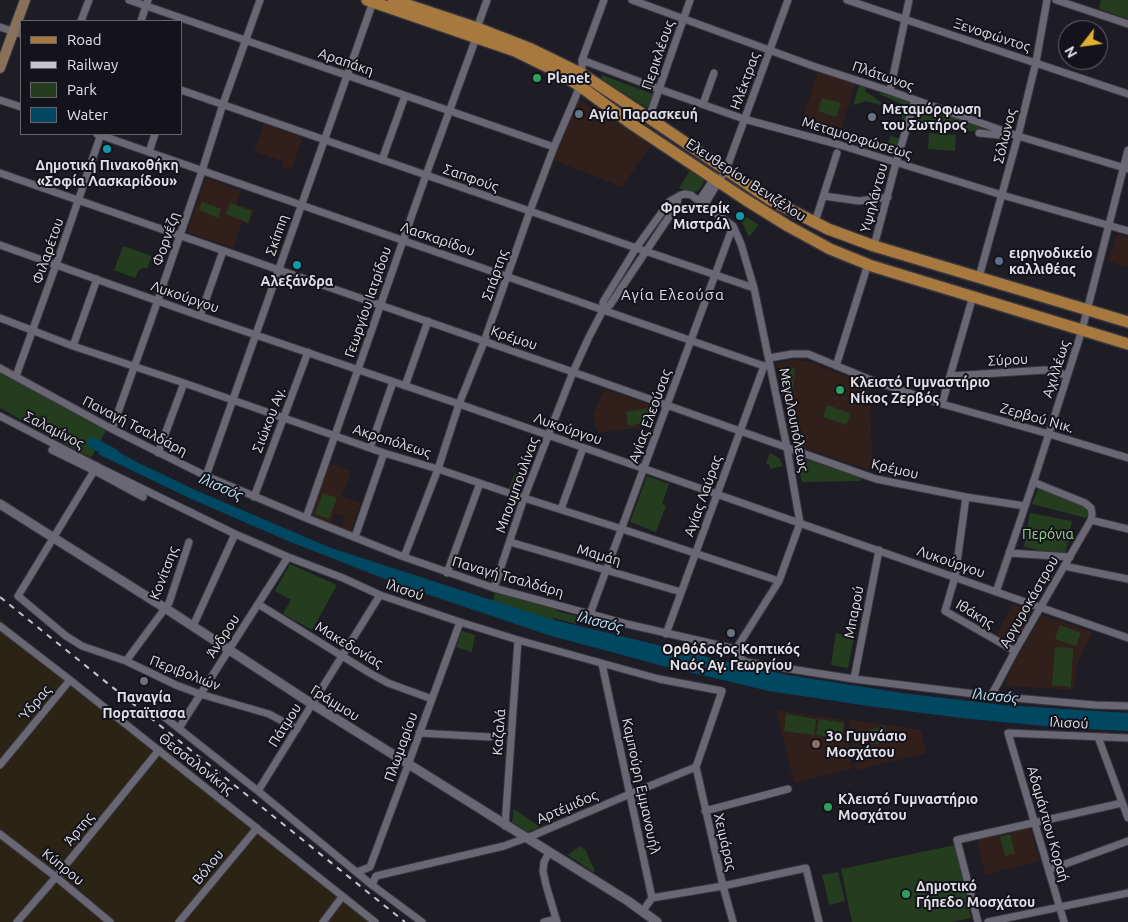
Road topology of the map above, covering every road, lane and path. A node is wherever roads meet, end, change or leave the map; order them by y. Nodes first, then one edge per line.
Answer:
1 (25, 0) edge
2 (89, 0) edge
3 (129, 0) edge
4 (260, 0) edge
5 (371, 0) edge
6 (393, 0) edge
7 (486, 0) edge
8 (604, 0) edge
9 (632, 0) edge
10 (690, 0) edge
11 (788, 0) edge
12 (847, 0) edge
13 (909, 0) edge
14 (1047, 0) edge
15 (1056, 0) edge
16 (147, 3) edge
17 (684, 19) junction
18 (905, 19) junction
19 (21, 20) edge
20 (81, 20) edge
21 (141, 20) edge
22 (1128, 24) edge
23 (0, 27) edge
24 (18, 33) edge
25 (476, 33) junction
26 (246, 40) junction
27 (770, 50) junction
28 (582, 60) junction
29 (1036, 62) junction
30 (0, 68) edge
31 (714, 72) dead end
32 (347, 76) junction
33 (581, 80) junction
34 (659, 89) junction
35 (182, 90) edge
36 (890, 90) junction
37 (1128, 94) edge
38 (405, 96) junction
39 (0, 100) edge
40 (915, 100) junction
41 (223, 104) junction
42 (703, 104) junction
43 (20, 108) edge
44 (450, 111) junction
45 (649, 118) junction
46 (744, 119) junction
47 (978, 133) dead end
48 (99, 135) edge
49 (102, 135) edge
50 (155, 135) edge
51 (1018, 136) junction
52 (324, 140) junction
53 (554, 148) junction
54 (1128, 150) edge
55 (149, 152) junction
56 (837, 154) dead end
57 (382, 160) junction
58 (896, 163) junction
59 (1126, 169) edge
60 (202, 170) junction
61 (726, 170) junction
62 (0, 173) edge
63 (426, 175) junction
64 (716, 180) junction
65 (1002, 195) junction
66 (824, 196) junction
67 (678, 197) junction
68 (888, 197) junction
69 (78, 201) junction
70 (702, 202) junction
71 (301, 205) junction
72 (530, 211) junction
73 (815, 222) junction
74 (1109, 225) junction
75 (733, 226) junction
76 (1128, 230) edge
77 (180, 236) junction
78 (403, 240) junction
79 (0, 245) edge
80 (874, 246) junction
81 (636, 248) junction
82 (223, 251) junction
83 (645, 252) junction
84 (868, 264) junction
85 (56, 265) junction
86 (278, 270) junction
87 (715, 275) junction
88 (507, 277) junction
89 (979, 277) junction
90 (97, 280) junction
91 (754, 288) junction
92 (973, 296) junction
93 (158, 301) junction
94 (380, 305) junction
95 (603, 310) junction
96 (1087, 310) junction
97 (200, 316) junction
98 (0, 318) edge
99 (428, 322) junction
100 (1128, 322) edge
101 (32, 330) junction
102 (1082, 330) junction
103 (256, 334) junction
104 (691, 341) junction
105 (484, 342) junction
106 (1128, 344) edge
107 (73, 346) junction
108 (308, 352) junction
109 (768, 363) junction
110 (134, 366) junction
111 (836, 366) junction
112 (0, 368) edge
113 (358, 370) junction
114 (573, 372) junction
115 (1067, 375) junction
116 (16, 376) junction
117 (950, 376) junction
118 (393, 382) junction
119 (184, 383) junction
120 (405, 386) junction
121 (232, 400) junction
122 (460, 404) junction
123 (942, 404) junction
124 (667, 406) junction
125 (0, 416) edge
126 (284, 418) junction
127 (112, 429) junction
128 (740, 432) junction
129 (1049, 434) junction
130 (334, 435) junction
131 (548, 436) junction
132 (370, 448) junction
133 (582, 448) junction
134 (787, 448) junction
135 (52, 450) dead end
136 (158, 452) junction
137 (384, 452) junction
138 (1128, 458) edge
139 (96, 468) junction
140 (438, 469) junction
141 (644, 469) junction
142 (206, 476) junction
143 (1033, 482) junction
144 (480, 484) junction
145 (716, 494) junction
146 (143, 497) dead end
147 (254, 497) junction
148 (966, 497) junction
149 (524, 498) junction
150 (0, 504) edge
151 (1025, 506) junction
152 (561, 509) junction
153 (306, 518) junction
154 (1091, 520) junction
155 (800, 523) junction
156 (622, 529) junction
157 (1128, 530) edge
158 (236, 534) junction
159 (54, 537) junction
160 (355, 538) junction
161 (189, 542) dead end
162 (510, 542) junction
163 (879, 550) junction
164 (1009, 553) junction
165 (696, 554) junction
166 (288, 557) junction
167 (404, 557) junction
168 (1070, 557) junction
169 (1064, 566) junction
170 (606, 570) junction
171 (447, 573) junction
172 (955, 577) junction
173 (1128, 579) edge
174 (779, 581) junction
175 (494, 588) junction
176 (681, 592) junction
177 (996, 592) junction
178 (380, 595) junction
179 (258, 604) junction
180 (165, 608) junction
181 (1041, 608) junction
182 (590, 614) junction
183 (460, 622) junction
184 (0, 626) edge
185 (193, 626) junction
186 (666, 634) junction
187 (1128, 638) edge
188 (518, 640) junction
189 (736, 649) junction
190 (228, 650) junction
191 (1015, 651) junction
192 (342, 656) junction
193 (126, 661) junction
194 (602, 664) junction
195 (854, 679) junction
196 (70, 680) junction
197 (200, 694) junction
198 (991, 696) junction
199 (432, 699) junction
200 (312, 704) junction
201 (1128, 706) edge
202 (158, 712) dead end
203 (179, 728) junction
204 (297, 729) junction
205 (419, 733) junction
206 (1008, 733) joint
207 (490, 737) dead end
208 (1098, 737) junction
209 (1128, 738) edge
210 (159, 750) junction
211 (0, 765) edge
212 (408, 765) junction
213 (696, 767) junction
214 (788, 789) dead end
215 (258, 791) junction
216 (630, 794) junction
217 (1122, 803) junction
218 (705, 810) junction
219 (1128, 818) edge
220 (1034, 823) junction
221 (505, 826) junction
222 (256, 828) junction
223 (0, 834) edge
224 (525, 838) junction
225 (1128, 841) edge
226 (549, 853) junction
227 (1048, 870) junction
228 (357, 872) junction
229 (56, 877) junction
230 (372, 885) junction
231 (723, 886) junction
232 (1128, 893) edge
233 (342, 896) junction
234 (652, 898) junction
235 (1059, 907) junction
236 (642, 912) junction
237 (556, 921) edge
238 (17, 922) edge
239 (110, 922) edge
240 (179, 922) edge
241 (323, 922) edge
242 (375, 922) edge
243 (422, 922) edge
244 (544, 922) edge
245 (657, 922) edge
246 (733, 922) edge
247 (819, 922) edge
248 (978, 922) edge
249 (988, 922) edge
250 (1064, 922) edge

1 - 19 main road
2 - 20 street
3 - 16 street, Αραπάκη
4 - 26 street, Φορνέζη
5 - 25 main road, Ελευθερίου Βενιζέλου
5 - 32 street, Σκίππη
6 - 25 main road, Ελευθερίου Βενιζέλου
7 - 25 street, Γεωργίου Ιατρίδου
8 - 28 street, Σπάρτης
9 - 17 street, Πλάτωνος
10 - 17 street, Περικλέους
11 - 27 street, Ηλέκτρας
12 - 18 street, Ξενοφώντος
13 - 18 street
14 - 29 street, Σόλωνος
15 - 22 street
16 - 21 street
16 - 26 street, Αραπάκη
17 - 27 street, Πλάτωνος
17 - 34 street, Περικλέους
18 - 29 street, Ξενοφώντος
18 - 36 street
23 - 24 street
24 - 30 main road
25 - 33 main road, Ελευθερίου Βενιζέλου
25 - 44 street, Γεωργίου Ιατρίδου
26 - 32 street, Αραπάκη
26 - 41 street, Φορνέζη
27 - 36 street, Πλάτωνος
27 - 46 street, Ηλέκτρας
28 - 33 street, Σπάρτης
28 - 34 street, Μεταμορφώσεως
29 - 37 street, Ξενοφώντος
29 - 51 street, Σόλωνος
31 - 42 street
32 - 38 street, Αραπάκη
32 - 52 street, Σκίππη
33 - 45 main road, Ελευθερίου Βενιζέλου
33 - 53 street, Σπάρτης
33 - 64 main road, Ελευθερίου Βενιζέλου
34 - 42 street, Μεταμορφώσεως
34 - 45 street, Περικλέους
35 - 41 street, Σαπφούς
36 - 40 street, Πλάτωνος
38 - 44 street, Αραπάκη
38 - 57 street
39 - 43 street
40 - 51 street, Πλάτωνος
40 - 58 street, Υψηλάντου
41 - 52 street, Σαπφούς
41 - 60 street, Φορνέζη
42 - 46 street, Μεταμορφώσεως
44 - 53 street, Αραπάκη
44 - 63 street, Γεωργίου Ιατρίδου
45 - 61 main road, Ελευθερίου Βενιζέλου
46 - 58 street, Μεταμορφώσεως
46 - 61 street, Ηλέκτρας
47 - 51 street
48 - 69 street, Φιλαρέτου
49 - 55 street, Λασκαρίδου
50 - 55 street
51 - 59 street, Πλάτωνος
51 - 65 street, Σόλωνος
52 - 57 street, Σαπφούς
52 - 71 street, Σκίππη
53 - 72 street, Σπάρτης
54 - 59 street, Αχιλλέως
55 - 60 street, Λασκαρίδου
56 - 66 street
57 - 63 street, Σαπφούς
58 - 65 street, Μεταμορφώσεως
58 - 68 street, Υψηλάντου
59 - 74 street, Αχιλλέως
60 - 71 street, Λασκαρίδου
60 - 77 street, Φορνέζη
61 - 64 street
61 - 73 main road, Ελευθερίου Βενιζέλου
62 - 69 street, Κρέμου
63 - 72 street, Σαπφούς
63 - 78 street, Γεωργίου Ιατρίδου
64 - 70 street
64 - 84 main road, Ελευθερίου Βενιζέλου
65 - 74 street, Μεταμορφώσεως
65 - 89 street, Σόλωνος
66 - 68 street
66 - 73 street
67 - 70 street
67 - 81 street, Μπουμπουλίνας
67 - 83 street, Μπουμπουλίνας
68 - 80 street, Υψηλάντου
69 - 77 street, Κρέμου
69 - 85 street, Φιλαρέτου
70 - 75 street, Μεγαλουπόλεως
71 - 78 street, Λασκαρίδου
71 - 86 street, Σκίππη
72 - 81 street, Σαπφούς
72 - 88 street, Σπάρτης
73 - 80 main road, Ελευθερίου Βενιζέλου
74 - 76 street, Μεταμορφώσεως
74 - 96 street, Αχιλλέως
75 - 87 street, Αγίας Ελεούσας
75 - 91 street, Μεγαλουπόλεως
77 - 82 street, Κρέμου
77 - 93 street, Φορνέζη
78 - 88 street, Λασκαρίδου
78 - 94 street, Γεωργίου Ιατρίδου
79 - 85 street, Λυκούργου
80 - 89 main road, Ελευθερίου Βενιζέλου
81 - 83 street, Σαπφούς
81 - 95 street, Μπουμπουλίνας
82 - 86 street, Κρέμου
82 - 97 street
83 - 87 street, Σαπφούς
83 - 95 street, Μπουμπουλίνας
84 - 92 main road, Ελευθερίου Βενιζέλου
84 - 111 street
85 - 90 street, Λυκούργου
85 - 101 street, Φιλαρέτου
86 - 94 street, Κρέμου
86 - 103 street, Σκίππη
87 - 91 street, Σαπφούς
87 - 104 street, Αγίας Ελεούσας
88 - 95 street, Λασκαρίδου
88 - 105 street, Σπάρτης
89 - 96 main road, Ελευθερίου Βενιζέλου
90 - 93 street, Λυκούργου
90 - 107 street
91 - 109 street, Μεγαλουπόλεως
92 - 102 main road, Ελευθερίου Βενιζέλου
92 - 117 street
93 - 97 street, Λυκούργου
93 - 110 street, Φορνέζη
94 - 99 street, Κρέμου
94 - 113 street, Γεωργίου Ιατρίδου
95 - 104 street, Λασκαρίδου
95 - 114 street, Μπουμπουλίνας
96 - 100 main road, Ελευθερίου Βενιζέλου
96 - 102 street, Αχιλλέως
97 - 103 street, Λυκούργου
98 - 101 street, Ακροπόλεως
99 - 105 street, Κρέμου
99 - 120 street
101 - 107 street, Ακροπόλεως
101 - 116 street, Φιλαρέτου
102 - 106 main road, Ελευθερίου Βενιζέλου
102 - 115 street, Αχιλλέως
103 - 108 street, Λυκούργου
103 - 121 street, Σκίππη
104 - 109 street, Λασκαρίδου
104 - 124 street, Αγίας Ελεούσας
105 - 114 street, Κρέμου
105 - 122 street, Σπάρτης
107 - 110 street, Ακροπόλεως
108 - 113 street, Λυκούργου
108 - 126 street, Σιώκου Αγ.
109 - 111 street, Ζερβού Νικ.
109 - 128 street, Αγίας Λαύρας
109 - 134 street, Μεγαλουπόλεως
110 - 119 street, Ακροπόλεως
110 - 127 street, Φορνέζη
111 - 123 street, Ζερβού Νικ.
112 - 116 street, Παναγή Τσαλδάρη
113 - 118 street, Λυκούργου
113 - 130 street, Γεωργίου Ιατρίδου
114 - 124 street, Κρέμου
114 - 131 street, Μπουμπουλίνας
115 - 117 street, Σύρου
115 - 129 street, Αχιλλέως
116 - 127 street, Παναγή Τσαλδάρη
117 - 123 street
118 - 120 street, Λυκούργου
118 - 132 street
119 - 121 street, Ακροπόλεως
119 - 136 street
120 - 122 street, Λυκούργου
121 - 126 street, Ακροπόλεως
121 - 142 street, Σκίππη
122 - 131 street, Λυκούργου
122 - 140 street, Σπάρτης
123 - 129 street, Ζερβού Νικ.
124 - 128 street, Κρέμου
124 - 141 street, Αγίας Ελεούσας
125 - 139 street, Σαλαμίνος
126 - 130 street, Ακροπόλεως
126 - 147 street, Σιώκου Αγ.
127 - 136 street, Παναγή Τσαλδάρη
128 - 134 street, Κρέμου
128 - 145 street, Αγίας Λαύρας
129 - 138 street, Ζερβού Νικ.
129 - 143 street, Αχιλλέως
130 - 132 street, Ακροπόλεως
130 - 153 street, Γεωργίου Ιατρίδου
131 - 133 street, Λυκούργου
131 - 149 street, Μπουμπουλίνας
132 - 137 street, Ακροπόλεως
133 - 141 street, Λυκούργου
133 - 152 street
134 - 148 street, Κρέμου
134 - 155 street, Μεγαλουπόλεως
135 - 139 street, Σαλαμίνος
136 - 142 street, Παναγή Τσαλδάρη
137 - 140 street, Ακροπόλεως
137 - 160 street
139 - 146 street, Σαλαμίνος
139 - 158 street, Ιλισού
139 - 159 street
140 - 144 street, Ακροπόλεως
140 - 167 street, Σπάρτης
141 - 145 street, Λυκούργου
141 - 156 street, Αγίας Ελεούσας
142 - 147 street, Παναγή Τσαλδάρη
143 - 151 street, Αχιλλέως
143 - 154 street
144 - 149 street, Ακροπόλεως
144 - 171 street
145 - 155 street, Λυκούργου
145 - 165 street, Αγίας Λαύρας
147 - 153 street, Παναγή Τσαλδάρη
148 - 151 street, Κρέμου
148 - 172 street, Ιθάκης
149 - 152 street, Ακροπόλεως
149 - 162 street, Μπουμπουλίνας
150 - 159 street, Γράμμου
151 - 164 street, Αχιλλέως
152 - 156 street, Ακροπόλεως
153 - 160 street, Παναγή Τσαλδάρη
154 - 157 street
154 - 168 street, Αργυροκάστρου
155 - 163 street, Λυκούργου
155 - 174 street, Μεγαλουπόλεως
156 - 165 street, Ακροπόλεως
156 - 170 street, Αγίας Ελεούσας
158 - 166 street, Ιλισού
158 - 185 street
159 - 180 street, Γράμμου
159 - 193 street, Περιβολιών
160 - 167 street, Παναγή Τσαλδάρη
161 - 180 street, Κονίτσης
162 - 170 street, Μαμάη
162 - 175 street, Μπουμπουλίνας
163 - 172 street, Λυκούργου
163 - 195 street, Μπαρού
164 - 168 street
164 - 177 street, Αχιλλέως
165 - 174 street, Ακροπόλεως
165 - 176 street, Αγίας Λαύρας
166 - 178 street, Ιλισού
166 - 179 street, Άνδρου
167 - 171 street, Παναγή Τσαλδάρη
168 - 169 street, Αργυροκάστρου
169 - 173 street
169 - 181 street, Αργυροκάστρου
170 - 176 street, Μαμάη
170 - 182 street, Αγίας Ελεούσας
171 - 175 street, Παναγή Τσαλδάρη
172 - 177 street, Λυκούργου
172 - 191 street, Ιθάκης
174 - 189 street, Μεγαλουπόλεως
175 - 182 street, Παναγή Τσαλδάρη
176 - 186 street, Αγίας Λαύρας
177 - 181 street, Λυκούργου
178 - 183 street, Ιλισού
178 - 192 street, Πάτμου
179 - 190 street, Άνδρου
179 - 192 street, Μακεδονίας
180 - 185 street, Γράμμου
180 - 193 street, Κονίτσης
181 - 187 street, Λυκούργου
181 - 191 street, Αργυροκάστρου
182 - 186 street, Παναγή Τσαλδάρη
183 - 188 street, Ιλισού
183 - 199 street, Πλωμαρίου
184 - 196 street, Θεσσαλονίκης
185 - 190 street, Γράμμου
186 - 189 street, Παναγή Τσαλδάρη
188 - 194 street, Ιλισού
188 - 221 street, Καζαλά
189 - 195 street, Παναγή Τσαλδάρη
190 - 197 street, Άνδρου
190 - 200 street, Γράμμου
191 - 198 street, Αργυροκάστρου
192 - 199 street, Μακεδονίας
192 - 200 street, Πάτμου
193 - 197 street, Περιβολιών
194 - 213 street, Ιλισού
194 - 216 street, Καμπούρη Εμμανουήλ
195 - 198 street, Παναγή Τσαλδάρη
196 - 210 street, Θεσσαλονίκης
196 - 211 street, Ύδρας
197 - 203 street, Άνδρου
197 - 204 street, Περιβολιών
198 - 201 street, Παναγή Τσαλδάρη
199 - 205 street, Πλωμαρίου
200 - 204 street, Πάτμου
200 - 212 street, Γράμμου
202 - 203 street, Θεσσαλονίκης
203 - 215 street, Θεσσαλονίκης
204 - 215 street, Πάτμου
205 - 207 street
205 - 212 street, Πλωμαρίου
206 - 208 street, Ιλισού
206 - 220 street, Αδαμάντιου Κοραή
208 - 209 street, Ιλισού
208 - 217 street
210 - 222 street, Θεσσαλονίκης
210 - 229 street, Άρτης
212 - 221 street, Γράμμου
212 - 228 street, Πλωμαρίου
213 - 216 street, Αρτέμιδος
213 - 218 street, Χειμάρας
214 - 218 street
215 - 228 street, Θεσσαλονίκης
216 - 224 street, Αρτέμιδος
216 - 234 street, Καμπούρη Εμμανουήλ
217 - 219 street
217 - 220 street
218 - 231 street, Χειμάρας
220 - 227 street, Αδαμάντιου Κοραή
220 - 248 street
221 - 224 street, Γράμμου
222 - 233 street, Θεσσαλονίκης
222 - 240 street, Βόλου
223 - 229 street, Κύπρου
224 - 226 street, Γράμμου
224 - 230 street, Αρτέμιδος
225 - 227 street
226 - 236 street, Γράμμου
226 - 237 street
227 - 235 street, Αδαμάντιου Κοραή
228 - 230 street, Θεσσαλονίκης
229 - 238 street, Άρτης
229 - 239 street, Κύπρου
230 - 243 street, Θεσσαλονίκης
231 - 234 street
231 - 246 street, Χειμάρας
231 - 247 street
232 - 235 street
233 - 241 street
233 - 242 street, Θεσσαλονίκης
234 - 236 street
235 - 249 street
235 - 250 street, Αδαμάντιου Κοραή
236 - 245 street, Γράμμου
237 - 244 street

